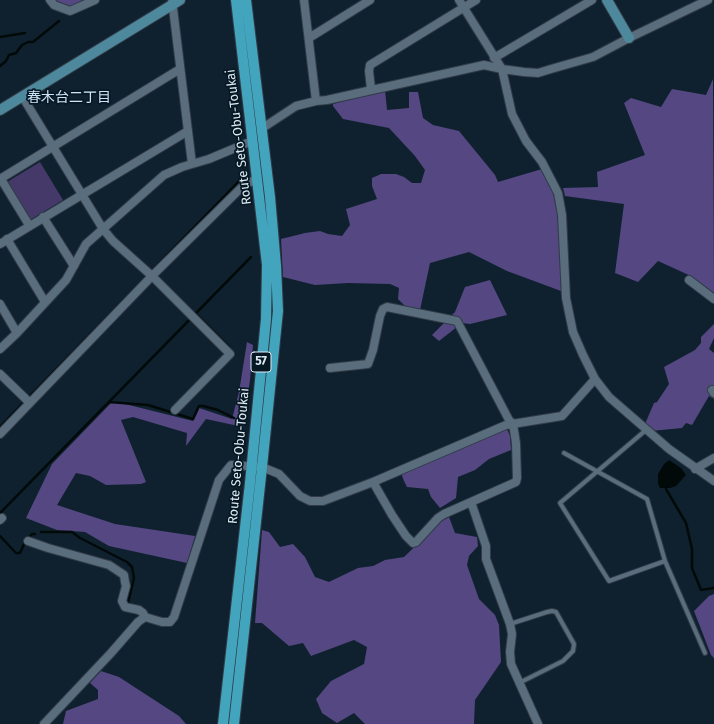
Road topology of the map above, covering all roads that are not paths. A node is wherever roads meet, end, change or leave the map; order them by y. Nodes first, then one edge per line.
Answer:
1 (50, 0) edge
2 (95, 0) edge
3 (236, 0) edge
4 (246, 0) edge
5 (304, 0) edge
6 (370, 0) edge
7 (459, 0) edge
8 (476, 0) edge
9 (592, 0) edge
10 (607, 0) edge
11 (708, 0) edge
12 (175, 2) edge
13 (464, 8) junction
14 (308, 38) junction
15 (629, 38) junction
16 (494, 58) junction
17 (180, 69) junction
18 (502, 70) junction
19 (371, 89) junction
20 (22, 96) junction
21 (316, 101) junction
22 (0, 110) edge
23 (262, 129) junction
24 (188, 131) junction
25 (252, 141) junction
26 (53, 147) junction
27 (192, 164) junction
28 (0, 179) edge
29 (257, 179) junction
30 (82, 194) junction
31 (43, 217) junction
32 (29, 225) junction
33 (103, 228) junction
34 (7, 239) junction
35 (0, 244) edge
36 (74, 266) junction
37 (152, 276) junction
38 (689, 280) dead end
39 (714, 299) edge
40 (45, 302) junction
41 (0, 304) edge
42 (17, 333) junction
43 (0, 349) edge
44 (330, 368) dead end
45 (0, 374) edge
46 (595, 379) junction
47 (30, 403) junction
48 (175, 410) dead end
49 (513, 424) junction
50 (646, 430) junction
51 (0, 434) edge
52 (564, 453) dead end
53 (714, 458) edge
54 (257, 467) junction
55 (695, 470) junction
56 (599, 471) junction
57 (714, 481) edge
58 (372, 482) junction
59 (471, 502) junction
60 (28, 541) dead end
61 (665, 561) junction
62 (145, 617) junction
63 (510, 624) junction
64 (705, 653) dead end
65 (520, 683) junction
66 (44, 724) edge
67 (223, 724) edge
68 (234, 724) edge
69 (538, 724) edge

1 - 2 street
3 - 25 main road, Route Seto-Obu-Toukai / 57
4 - 23 main road, Route Seto-Obu-Toukai / 57
5 - 14 street
6 - 14 street
7 - 13 street
8 - 13 street
9 - 16 street
10 - 15 street
11 - 15 street
12 - 17 street
12 - 20 street
13 - 16 street
13 - 19 street
14 - 21 street
15 - 18 street
16 - 18 street
17 - 24 street
17 - 26 street
18 - 19 street
18 - 46 street
19 - 21 street
20 - 22 street
20 - 26 street
21 - 23 street
23 - 54 main road, Route Seto-Obu-Toukai / 57
24 - 27 street
24 - 30 street
25 - 27 street
25 - 29 main road, Route Seto-Obu-Toukai / 57
26 - 28 street
26 - 30 street
27 - 33 street
28 - 32 street
29 - 37 street
29 - 54 main road, Route Seto-Obu-Toukai / 57
30 - 31 street
30 - 33 street
31 - 32 street
31 - 36 street
32 - 34 street
33 - 36 street
33 - 37 street
34 - 35 street
34 - 40 street
36 - 40 street
37 - 47 street
37 - 48 street
38 - 39 street
40 - 42 street
41 - 42 street
42 - 43 street
44 - 49 street
45 - 47 street
46 - 49 street
46 - 50 street
47 - 51 street
49 - 58 street
49 - 59 street
50 - 55 street
50 - 56 lane
52 - 56 lane
53 - 55 street
54 - 58 street
54 - 62 street
54 - 67 main road, Route Seto-Obu-Toukai / 57
54 - 68 main road, Route Seto-Obu-Toukai / 57
55 - 57 street
56 - 61 lane
56 - 61 lane
58 - 59 street
59 - 63 street
60 - 62 street
61 - 64 lane
62 - 66 street
63 - 65 street
63 - 65 lane
65 - 69 street

